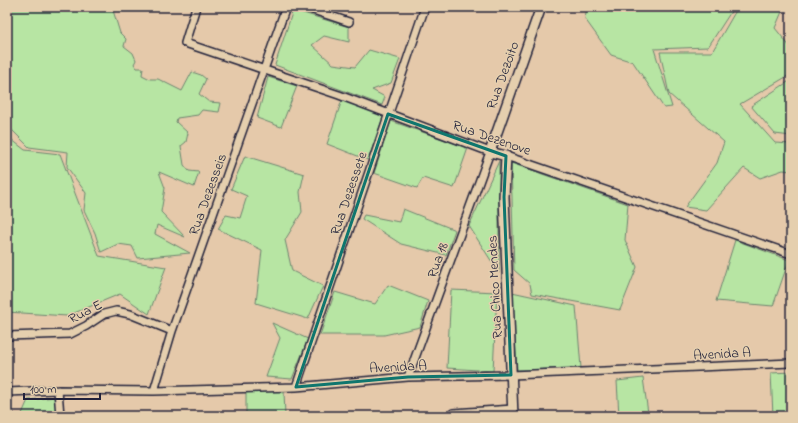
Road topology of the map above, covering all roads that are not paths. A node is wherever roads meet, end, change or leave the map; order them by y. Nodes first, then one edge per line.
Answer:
1 (196, 7) edge
2 (286, 7) edge
3 (304, 7) edge
4 (425, 7) edge
5 (541, 7) edge
6 (349, 22) dead end
7 (265, 71) junction
8 (388, 114) junction
9 (490, 152) junction
10 (506, 156) junction
11 (791, 254) edge
12 (172, 331) junction
13 (7, 336) edge
14 (791, 363) edge
15 (511, 375) junction
16 (408, 377) junction
17 (296, 387) junction
18 (58, 390) junction
19 (154, 391) junction
20 (7, 392) edge
21 (453, 413) dead end
22 (513, 413) edge
23 (7, 414) edge
24 (10, 416) edge
25 (60, 416) edge

1 - 7 street, Rua Dezenove
2 - 7 street, Rua Dezesseis
3 - 6 street
4 - 8 street, Rua Dezessete
5 - 9 main road, Rua Dezoito
7 - 8 street, Rua Dezenove
7 - 12 street, Rua Dezesseis
8 - 9 street, Rua Dezenove
8 - 17 street, Rua Dezessete
9 - 10 main road, Rua Dezenove
9 - 16 street, Rua 18
10 - 11 street, Rua Dezenove
10 - 15 main road, Rua Chico Mendes
12 - 13 street, Rua E
12 - 19 street, Rua Dezesseis
14 - 15 street, Avenida A
15 - 16 street, Avenida A
15 - 22 main road, Rua Chico Mendes
16 - 17 street, Avenida A
17 - 19 street, Avenida A
18 - 19 street, Avenida A
18 - 20 street, Avenida A
18 - 25 street
21 - 22 street
23 - 24 street

